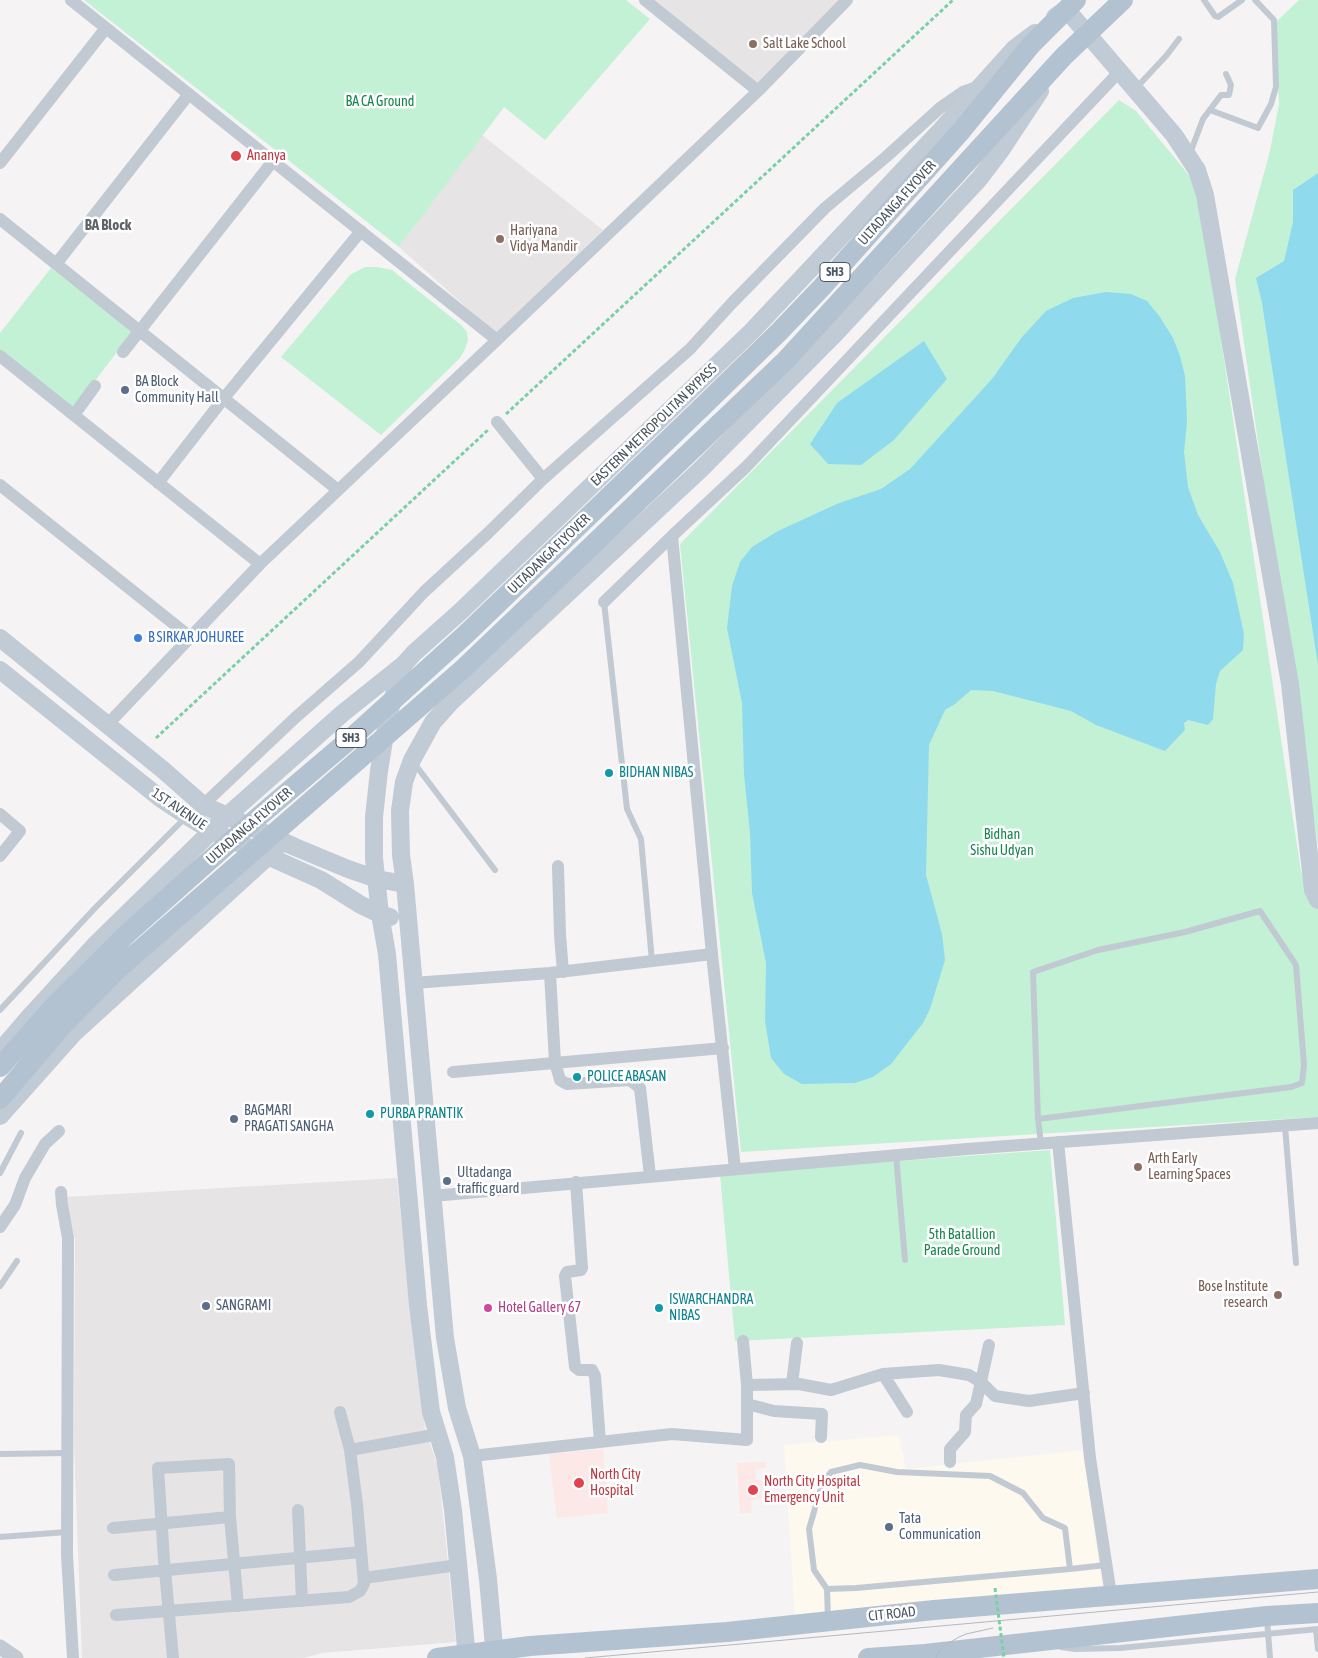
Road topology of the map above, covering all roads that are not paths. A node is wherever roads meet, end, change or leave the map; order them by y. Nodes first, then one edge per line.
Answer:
1 (71, 0) edge
2 (645, 0) edge
3 (847, 0) edge
4 (1123, 0) edge
5 (1204, 0) edge
6 (1242, 0) edge
7 (1255, 0) edge
8 (1068, 5) edge
9 (106, 28) junction
10 (1087, 34) junction
11 (1180, 39) dead end
12 (1064, 56) junction
13 (1119, 72) junction
14 (1226, 74) dead end
15 (980, 86) junction
16 (758, 90) junction
17 (1134, 90) junction
18 (189, 94) junction
19 (1210, 110) junction
20 (1189, 157) junction
21 (273, 161) junction
22 (0, 163) edge
23 (0, 219) edge
24 (361, 231) junction
25 (56, 264) junction
26 (140, 331) junction
27 (497, 340) junction
28 (123, 352) dead end
29 (0, 356) edge
30 (95, 386) dead end
31 (224, 398) junction
32 (74, 415) junction
33 (497, 422) road end
34 (543, 479) junction
35 (158, 483) junction
36 (0, 485) edge
37 (338, 490) junction
38 (672, 536) junction
39 (260, 564) junction
40 (604, 602) joint
41 (190, 636) junction
42 (0, 638) edge
43 (406, 663) junction
44 (0, 670) edge
45 (107, 725) junction
46 (412, 760) junction
47 (203, 805) junction
48 (0, 814) edge
49 (187, 816) junction
50 (228, 816) junction
51 (212, 831) junction
52 (284, 842) junction
53 (0, 856) edge
54 (268, 856) junction
55 (558, 866) dead end
56 (495, 870) dead end
57 (377, 879) junction
58 (406, 884) junction
59 (1318, 900) edge
60 (380, 914) junction
61 (408, 921) junction
62 (712, 954) junction
63 (652, 961) junction
64 (563, 972) junction
65 (550, 973) junction
66 (413, 983) junction
67 (0, 1010) edge
68 (723, 1048) junction
69 (0, 1052) edge
70 (555, 1062) junction
71 (0, 1067) edge
72 (453, 1072) dead end
73 (0, 1099) edge
74 (0, 1116) edge
75 (1038, 1119) junction
76 (1318, 1123) edge
77 (1285, 1126) junction
78 (59, 1131) dead end
79 (21, 1133) dead end
80 (1058, 1142) junction
81 (1041, 1144) junction
82 (896, 1155) junction
83 (736, 1169) junction
84 (0, 1173) edge
85 (650, 1176) junction
86 (576, 1182) junction
87 (61, 1192) dead end
88 (432, 1196) junction
89 (0, 1228) edge
90 (905, 1260) dead end
91 (17, 1261) dead end
92 (1296, 1263) dead end
93 (0, 1286) edge
94 (743, 1341) dead end
95 (797, 1343) dead end
96 (990, 1345) dead end
97 (883, 1374) junction
98 (982, 1383) junction
99 (792, 1384) junction
100 (747, 1385) junction
101 (1084, 1393) junction
102 (747, 1404) junction
103 (340, 1412) dead end
104 (907, 1412) dead end
105 (438, 1434) junction
106 (820, 1437) dead end
107 (600, 1442) junction
108 (350, 1450) junction
109 (68, 1453) junction
110 (0, 1454) edge
111 (472, 1456) junction
112 (950, 1462) dead end
113 (298, 1510) dead end
114 (230, 1517) junction
115 (162, 1524) junction
116 (113, 1528) dead end
117 (68, 1532) junction
118 (0, 1537) edge
119 (361, 1552) junction
120 (301, 1558) junction
121 (234, 1564) junction
122 (458, 1564) junction
123 (1106, 1565) junction
124 (1070, 1569) junction
125 (165, 1571) junction
126 (114, 1576) dead end
127 (364, 1578) junction
128 (1318, 1579) edge
129 (827, 1589) junction
130 (1111, 1595) junction
131 (302, 1601) junction
132 (238, 1606) junction
133 (169, 1612) junction
134 (116, 1615) dead end
135 (828, 1621) junction
136 (1317, 1624) edge
137 (1268, 1625) junction
138 (0, 1647) edge
139 (1318, 1649) edge
140 (494, 1654) edge
141 (467, 1656) edge
142 (925, 1656) edge
143 (16, 1658) edge
144 (73, 1658) edge
145 (173, 1658) edge
146 (437, 1658) edge
147 (868, 1658) edge
148 (1270, 1658) edge

1 - 9 street
2 - 16 street
3 - 16 street
4 - 10 main road, SH3
5 - 6 lane
7 - 19 lane
8 - 10 main road
8 - 15 main road, EASTERN METROPOLITAN BYPASS
8 - 71 main road, ULTADANGA FLYOVER / SH3, bridge
9 - 18 street
9 - 22 street
10 - 12 main road, SH3
10 - 13 main road
11 - 17 lane
12 - 46 main road
12 - 73 main road, ULTADANGA FLYOVER / SH3, bridge
13 - 17 main road
13 - 38 street
14 - 19 lane
15 - 34 street
15 - 43 main road, EASTERN METROPOLITAN BYPASS
16 - 27 street
17 - 20 main road
18 - 21 street
18 - 25 street
19 - 20 lane
20 - 59 main road
21 - 24 street
21 - 26 street
23 - 25 street
24 - 27 street
24 - 31 street
25 - 26 street
26 - 28 street
26 - 31 street
27 - 37 street
29 - 32 street
30 - 32 street
31 - 35 street
31 - 37 street
32 - 35 street
33 - 34 street
34 - 47 street
35 - 39 street
36 - 41 street
37 - 39 street
38 - 40 street
38 - 62 street
39 - 41 street
40 - 63 lane
41 - 45 street
42 - 45 main road
43 - 50 main road
43 - 57 main road, EASTERN METROPOLITAN BYPASS
44 - 49 main road, 1ST AVENUE
45 - 47 main road
46 - 56 lane
46 - 58 main road
47 - 50 main road
48 - 53 street
49 - 51 main road, 1ST AVENUE
49 - 67 lane
50 - 51 main road
50 - 52 main road
51 - 54 main road, 1ST AVENUE
51 - 69 main road
52 - 54 main road
52 - 57 main road
54 - 60 main road, 1ST AVENUE
54 - 74 main road
55 - 64 street
57 - 58 main road
57 - 60 main road, EASTERN METROPOLITAN BYPASS
58 - 61 main road
60 - 61 main road, 1ST AVENUE
60 - 105 main road, EASTERN METROPOLITAN BYPASS
61 - 66 main road
62 - 63 street
62 - 68 street
63 - 64 street
64 - 65 street
65 - 66 street
65 - 70 street
66 - 88 main road
68 - 70 street
68 - 83 street
70 - 72 street
70 - 85 street
75 - 75 lane
75 - 81 lane
76 - 77 street
77 - 80 street
77 - 92 lane
78 - 89 street
79 - 84 lane
80 - 81 street
80 - 101 street
81 - 82 street
82 - 83 street
82 - 90 lane
83 - 85 street
85 - 86 street
86 - 88 street
86 - 107 street
87 - 109 street
88 - 111 main road
91 - 93 lane
94 - 100 street
95 - 99 street
96 - 98 street
97 - 98 street
97 - 99 street
97 - 104 street
98 - 101 street
98 - 112 street
99 - 100 street
100 - 102 street
101 - 123 street
102 - 106 street
102 - 107 street
103 - 108 street
105 - 108 street
105 - 122 main road, EASTERN METROPOLITAN BYPASS
107 - 111 street
108 - 119 street
109 - 110 lane
109 - 117 street
111 - 140 main road
113 - 120 street
114 - 115 street
114 - 115 street
114 - 121 street
115 - 116 street
115 - 125 street
117 - 118 lane
117 - 144 street
119 - 120 street
119 - 127 street
120 - 121 street
120 - 131 street
121 - 125 street
121 - 132 street
122 - 127 street
122 - 141 main road, EASTERN METROPOLITAN BYPASS
123 - 124 lane
123 - 130 street
124 - 129 lane
124 - 129 lane
125 - 126 street
125 - 133 street
127 - 131 street
128 - 130 main road, CIT ROAD
129 - 135 lane
130 - 135 main road, CIT ROAD
131 - 132 street
132 - 133 street
133 - 134 street
133 - 145 street
135 - 140 main road, CIT ROAD
136 - 137 main road
136 - 139 lane
137 - 142 main road
137 - 148 lane
138 - 143 street
140 - 141 main road, CIT ROAD
141 - 146 main road, CIT ROAD
142 - 147 main road

